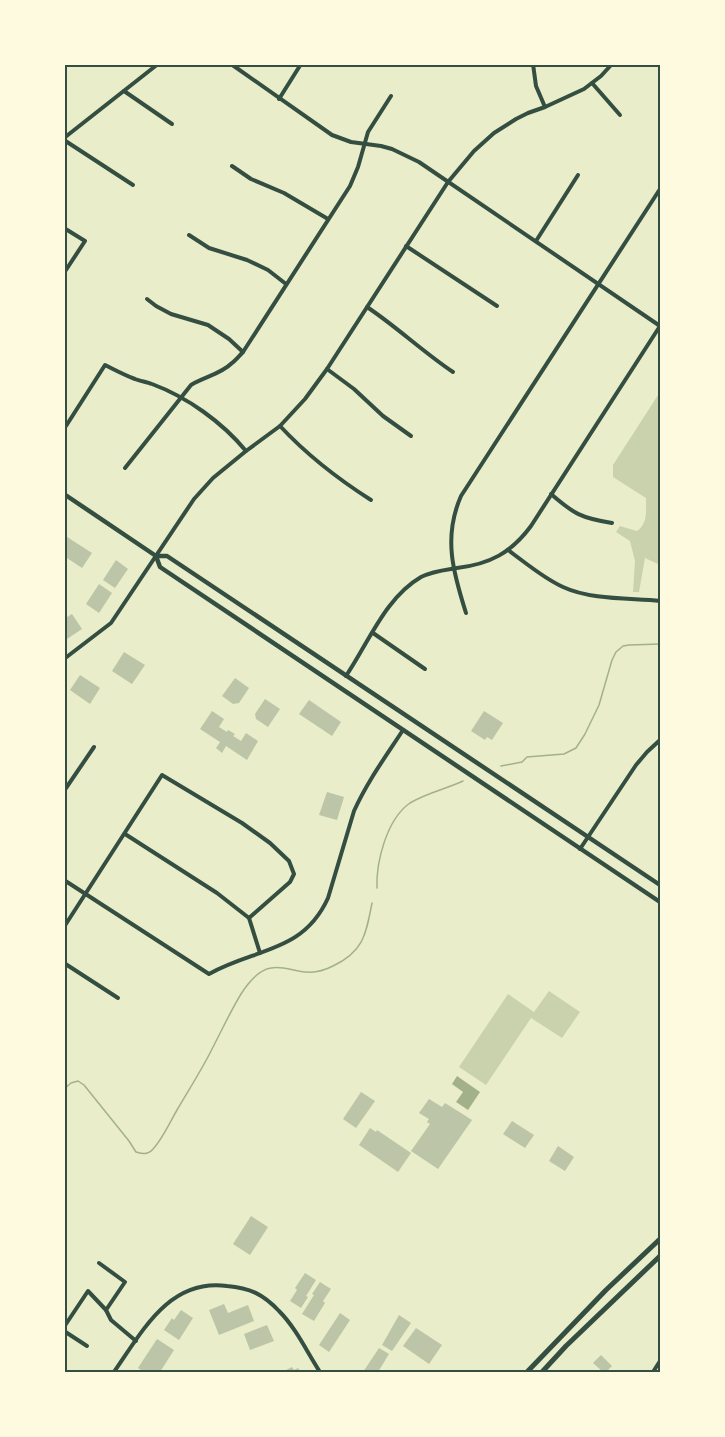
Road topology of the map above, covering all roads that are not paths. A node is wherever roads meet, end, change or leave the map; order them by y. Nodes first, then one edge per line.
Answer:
1 (158, 64) edge
2 (231, 64) edge
3 (301, 64) edge
4 (533, 64) edge
5 (612, 64) edge
6 (592, 83) junction
7 (124, 92) junction
8 (391, 96) dead end
9 (279, 99) junction
10 (545, 107) junction
11 (620, 115) dead end
12 (172, 124) dead end
13 (64, 139) edge
14 (364, 143) junction
15 (232, 166) dead end
16 (578, 175) dead end
17 (448, 182) junction
18 (133, 185) dead end
19 (660, 189) edge
20 (328, 219) junction
21 (64, 228) edge
22 (189, 235) dead end
23 (536, 241) junction
24 (406, 246) junction
25 (64, 273) edge
26 (286, 284) junction
27 (599, 284) junction
28 (147, 298) dead end
29 (497, 306) dead end
30 (367, 307) junction
31 (660, 326) edge
32 (243, 352) junction
33 (327, 369) junction
34 (453, 372) dead end
35 (180, 398) junction
36 (66, 426) dead end
37 (280, 426) junction
38 (411, 436) dead end
39 (246, 451) junction
40 (125, 468) dead end
41 (64, 494) edge
42 (551, 494) junction
43 (371, 501) dead end
44 (612, 523) dead end
45 (508, 550) junction
46 (156, 556) junction
47 (453, 569) junction
48 (660, 601) edge
49 (466, 613) dead end
50 (372, 633) junction
51 (64, 659) edge
52 (425, 669) dead end
53 (346, 676) junction
54 (403, 730) junction
55 (660, 740) edge
56 (94, 747) dead end
57 (64, 791) edge
58 (125, 834) junction
59 (587, 837) junction
60 (580, 849) junction
61 (64, 880) edge
62 (660, 885) edge
63 (86, 894) junction
64 (660, 902) edge
65 (249, 918) junction
66 (64, 927) edge
67 (260, 953) junction
68 (64, 963) edge
69 (118, 998) dead end
70 (660, 1239) edge
71 (660, 1256) edge
72 (99, 1263) dead end
73 (106, 1310) junction
74 (64, 1329) edge
75 (136, 1341) junction
76 (87, 1346) dead end
77 (660, 1361) edge
78 (114, 1372) edge
79 (320, 1372) edge
80 (527, 1372) edge
81 (542, 1372) edge
82 (653, 1372) edge

1 - 7 street
2 - 9 street
3 - 9 street
4 - 10 street
5 - 6 street
6 - 10 street
6 - 11 street
7 - 12 street
7 - 13 street
8 - 14 street
9 - 14 street
10 - 17 street
13 - 18 street
14 - 17 street
14 - 20 street
15 - 20 street
16 - 23 street
17 - 23 street
17 - 24 street
19 - 27 street
20 - 26 street
21 - 25 street
22 - 26 street
23 - 27 street
24 - 29 street
24 - 30 street
26 - 32 street
27 - 31 street
27 - 47 street
28 - 32 street
30 - 33 street
30 - 34 street
31 - 42 street
32 - 35 street
33 - 37 street
33 - 38 street
35 - 36 street
35 - 39 street
35 - 40 street
37 - 39 street
37 - 43 street
39 - 46 street
41 - 46 street
42 - 44 street
42 - 45 street
45 - 47 street
45 - 48 street
46 - 51 street
46 - 53 street
46 - 54 street
47 - 49 street
47 - 50 street
50 - 52 street
50 - 53 street
53 - 59 street
54 - 60 street
54 - 67 street
55 - 59 street
56 - 57 street
58 - 63 street
58 - 65 street
58 - 65 street
59 - 60 street
59 - 62 street
60 - 64 street
61 - 63 street
63 - 66 street
63 - 67 street
65 - 67 street
68 - 69 street
70 - 80 main road
71 - 81 main road
72 - 73 street
73 - 74 street
73 - 75 street
74 - 76 street
75 - 78 street
75 - 79 street
77 - 82 street

